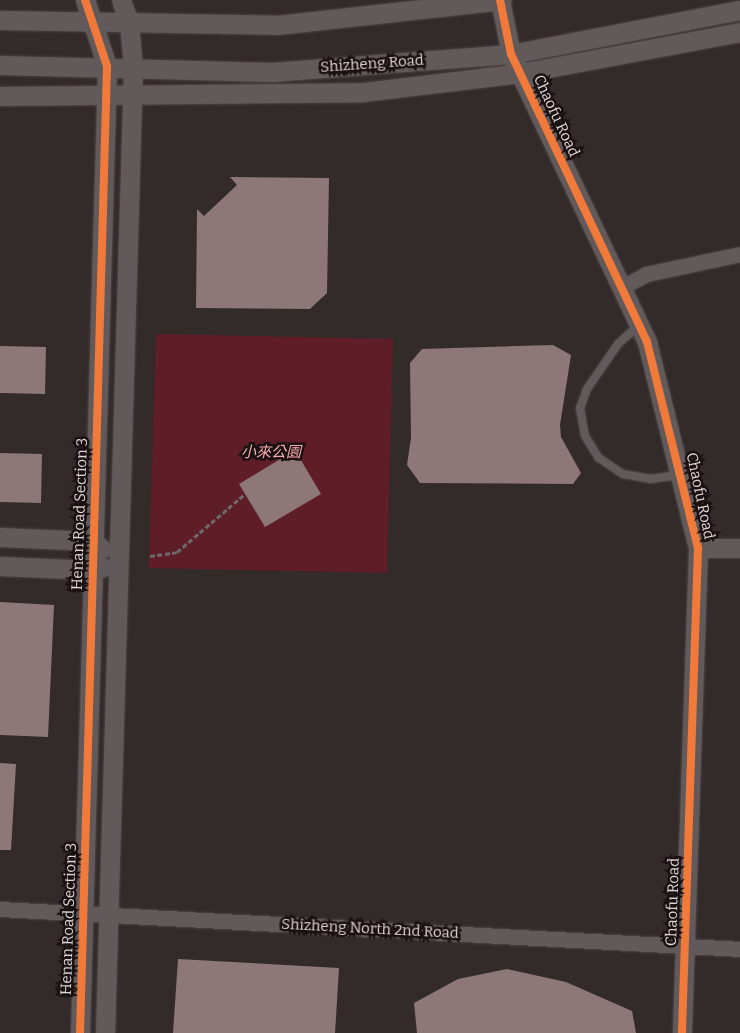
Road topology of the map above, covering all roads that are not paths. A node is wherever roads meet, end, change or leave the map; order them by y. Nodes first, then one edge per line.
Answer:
1 (85, 0) edge
2 (121, 0) edge
3 (501, 0) edge
4 (740, 10) edge
5 (0, 20) edge
6 (95, 22) junction
7 (129, 23) junction
8 (740, 32) edge
9 (511, 54) junction
10 (0, 65) edge
11 (107, 66) junction
12 (133, 67) junction
13 (521, 73) junction
14 (0, 96) edge
15 (106, 96) junction
16 (132, 96) junction
17 (740, 254) edge
18 (622, 287) junction
19 (639, 325) junction
20 (683, 474) junction
21 (0, 537) edge
22 (94, 541) junction
23 (698, 548) junction
24 (740, 548) edge
25 (119, 562) junction
26 (0, 566) edge
27 (92, 570) junction
28 (0, 909) edge
29 (83, 914) junction
30 (109, 915) junction
31 (685, 946) junction
32 (740, 949) edge
33 (80, 1033) edge
34 (105, 1033) edge
35 (682, 1033) edge

1 - 6 street, Henan Road Section 3
2 - 7 street
3 - 7 street
3 - 9 street, Chaofu Road
4 - 9 street, Shizheng Road
5 - 6 street
6 - 7 street
6 - 11 street, Henan Road Section 3
7 - 12 street
8 - 13 street, Shizheng Road
9 - 12 street, Shizheng Road
9 - 13 street, Chaofu Road
10 - 11 street, Shizheng Road
11 - 12 street, Shizheng Road
11 - 15 street, Henan Road Section 3
12 - 16 street
13 - 16 street, Shizheng Road
13 - 18 street, Chaofu Road
14 - 15 street, Shizheng Road
15 - 16 street, Shizheng Road
15 - 22 street, Henan Road Section 3
16 - 25 street
17 - 18 street
18 - 19 street, Chaofu Road
19 - 20 street, Chaofu Road
19 - 20 lane
20 - 23 street, Chaofu Road
21 - 22 street
22 - 25 street
22 - 27 street, Henan Road Section 3
23 - 24 street
23 - 31 street, Chaofu Road
25 - 27 street
25 - 30 street
26 - 27 street
27 - 29 street, Henan Road Section 3
28 - 29 street, Shizheng North 2nd Road
29 - 30 street, Shizheng North 2nd Road
29 - 33 street, Henan Road Section 3
30 - 31 street, Shizheng North 2nd Road
30 - 34 street
31 - 32 street, Shizheng North 2nd Road
31 - 35 street, Chaofu Road

